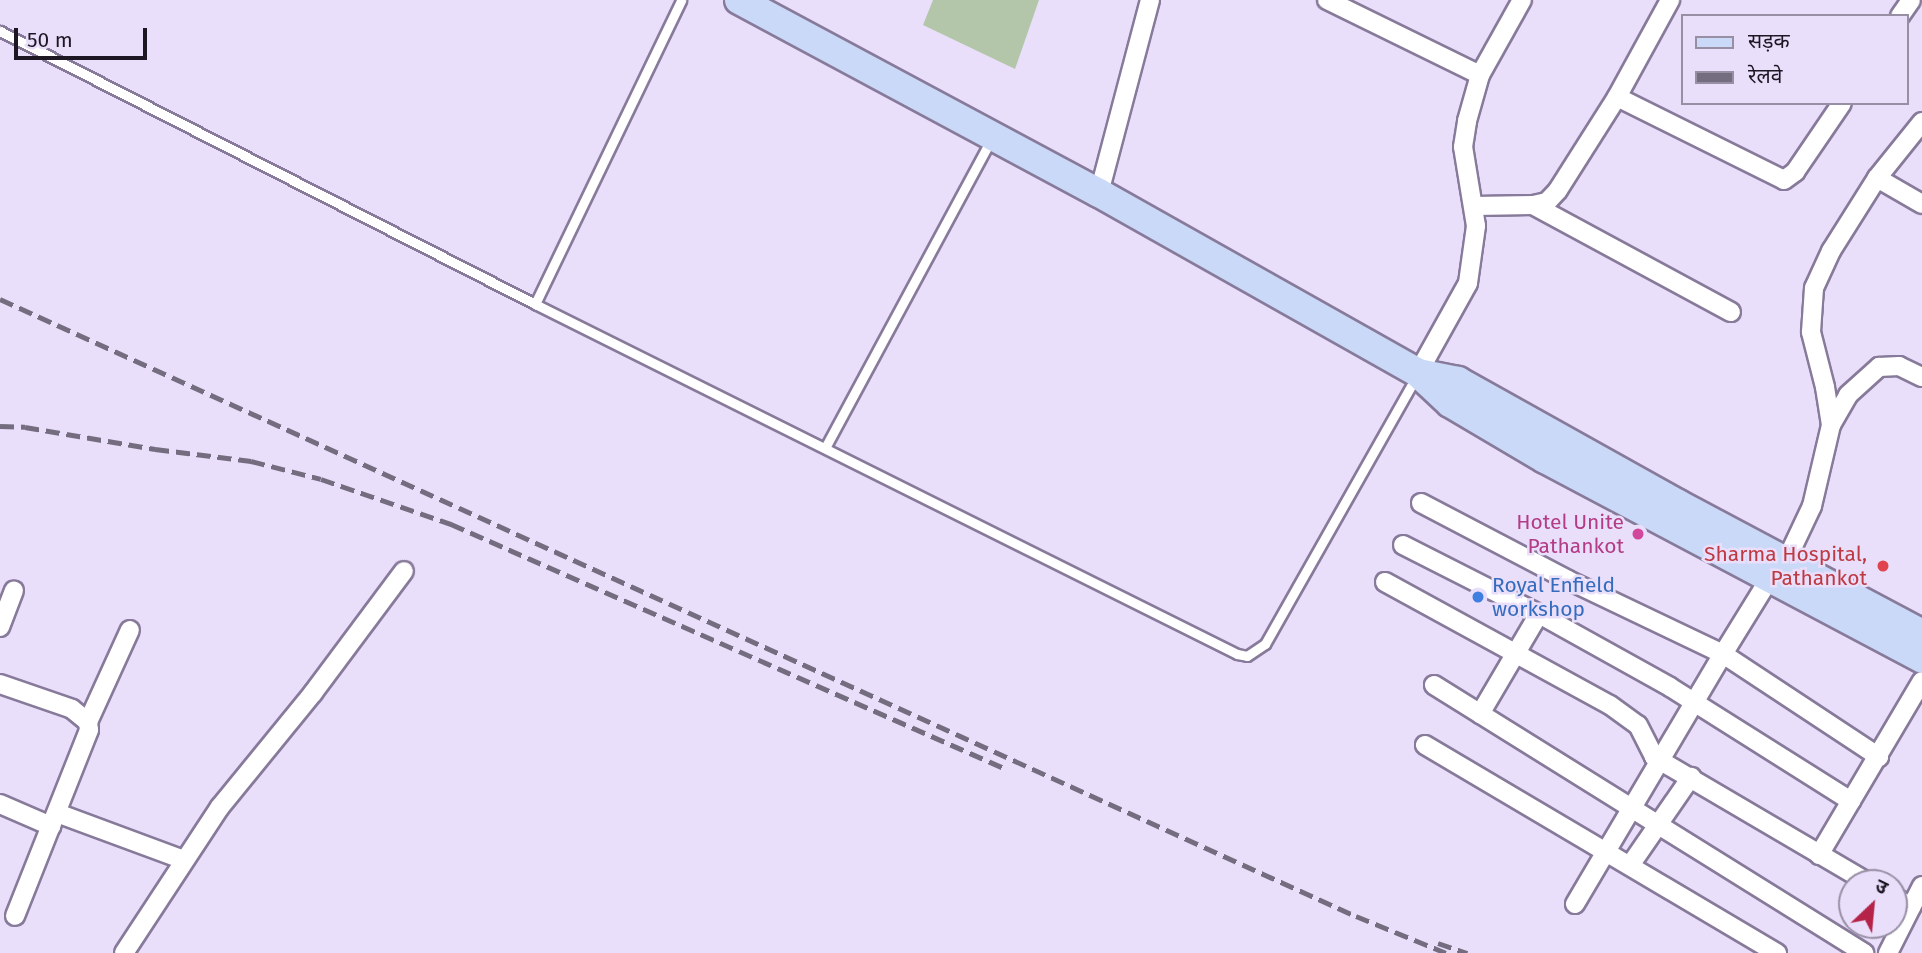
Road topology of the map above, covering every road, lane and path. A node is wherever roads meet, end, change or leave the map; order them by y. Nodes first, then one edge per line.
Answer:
1 (681, 0) edge
2 (739, 0) edge
3 (1150, 0) edge
4 (1327, 0) edge
5 (1522, 0) edge
6 (1670, 0) edge
7 (0, 31) edge
8 (1480, 75) junction
9 (1617, 97) junction
10 (1841, 105) edge
11 (1922, 122) edge
12 (993, 136) junction
13 (1877, 178) junction
14 (1099, 192) junction
15 (1922, 204) edge
16 (1533, 205) junction
17 (1474, 206) junction
18 (535, 304) junction
19 (1731, 312) dead end
20 (1418, 373) junction
21 (1922, 377) edge
22 (1831, 425) junction
23 (825, 448) junction
24 (1421, 503) dead end
25 (1403, 545) dead end
26 (1778, 570) junction
27 (404, 571) dead end
28 (1385, 582) dead end
29 (14, 591) dead end
30 (1539, 614) junction
31 (0, 627) edge
32 (130, 630) dead end
33 (1922, 634) edge
34 (1517, 651) junction
35 (1723, 654) junction
36 (1922, 659) edge
37 (1922, 681) edge
38 (0, 684) edge
39 (1434, 685) dead end
40 (1694, 702) junction
41 (1480, 714) junction
42 (88, 722) junction
43 (1426, 745) dead end
44 (1879, 757) junction
45 (1659, 760) junction
46 (1691, 777) junction
47 (1851, 800) junction
48 (0, 804) edge
49 (1632, 810) junction
50 (54, 819) junction
51 (1659, 827) junction
52 (1607, 850) junction
53 (1819, 855) junction
54 (184, 860) junction
55 (1631, 864) junction
56 (1844, 869) edge
57 (1922, 886) edge
58 (1575, 904) dead end
59 (1908, 905) edge
60 (1911, 907) junction
61 (15, 916) dead end
62 (124, 953) edge
63 (1777, 953) edge
64 (1864, 953) edge
65 (1888, 953) edge

1 - 18 lane
2 - 12 main road
3 - 14 street
4 - 8 street
5 - 8 street
6 - 9 street
7 - 18 lane
8 - 17 street
9 - 10 street
9 - 16 street
11 - 13 street
12 - 14 main road
12 - 23 lane
13 - 15 street
13 - 22 street
14 - 20 main road
16 - 17 street
16 - 19 street
17 - 20 street
18 - 23 lane
20 - 23 lane
20 - 26 main road
21 - 22 street
22 - 26 street
24 - 35 street
25 - 30 street
26 - 33 main road
26 - 35 street
26 - 36 main road
27 - 54 street
28 - 34 street
29 - 31 street
30 - 34 street
30 - 40 street
32 - 42 street
34 - 41 street
34 - 45 street
35 - 40 street
35 - 44 street
37 - 44 street
38 - 42 street
39 - 41 street
40 - 45 street
40 - 47 street
41 - 49 street
42 - 50 street
43 - 52 street
44 - 47 street
45 - 46 street
45 - 49 street
46 - 51 street
46 - 53 street
47 - 53 street
48 - 50 street
49 - 51 street
49 - 52 street
50 - 54 street
50 - 61 street
51 - 55 street
51 - 64 street
52 - 55 street
52 - 58 street
53 - 56 street
54 - 62 street
55 - 63 street
57 - 60 street
59 - 60 street
60 - 65 street

